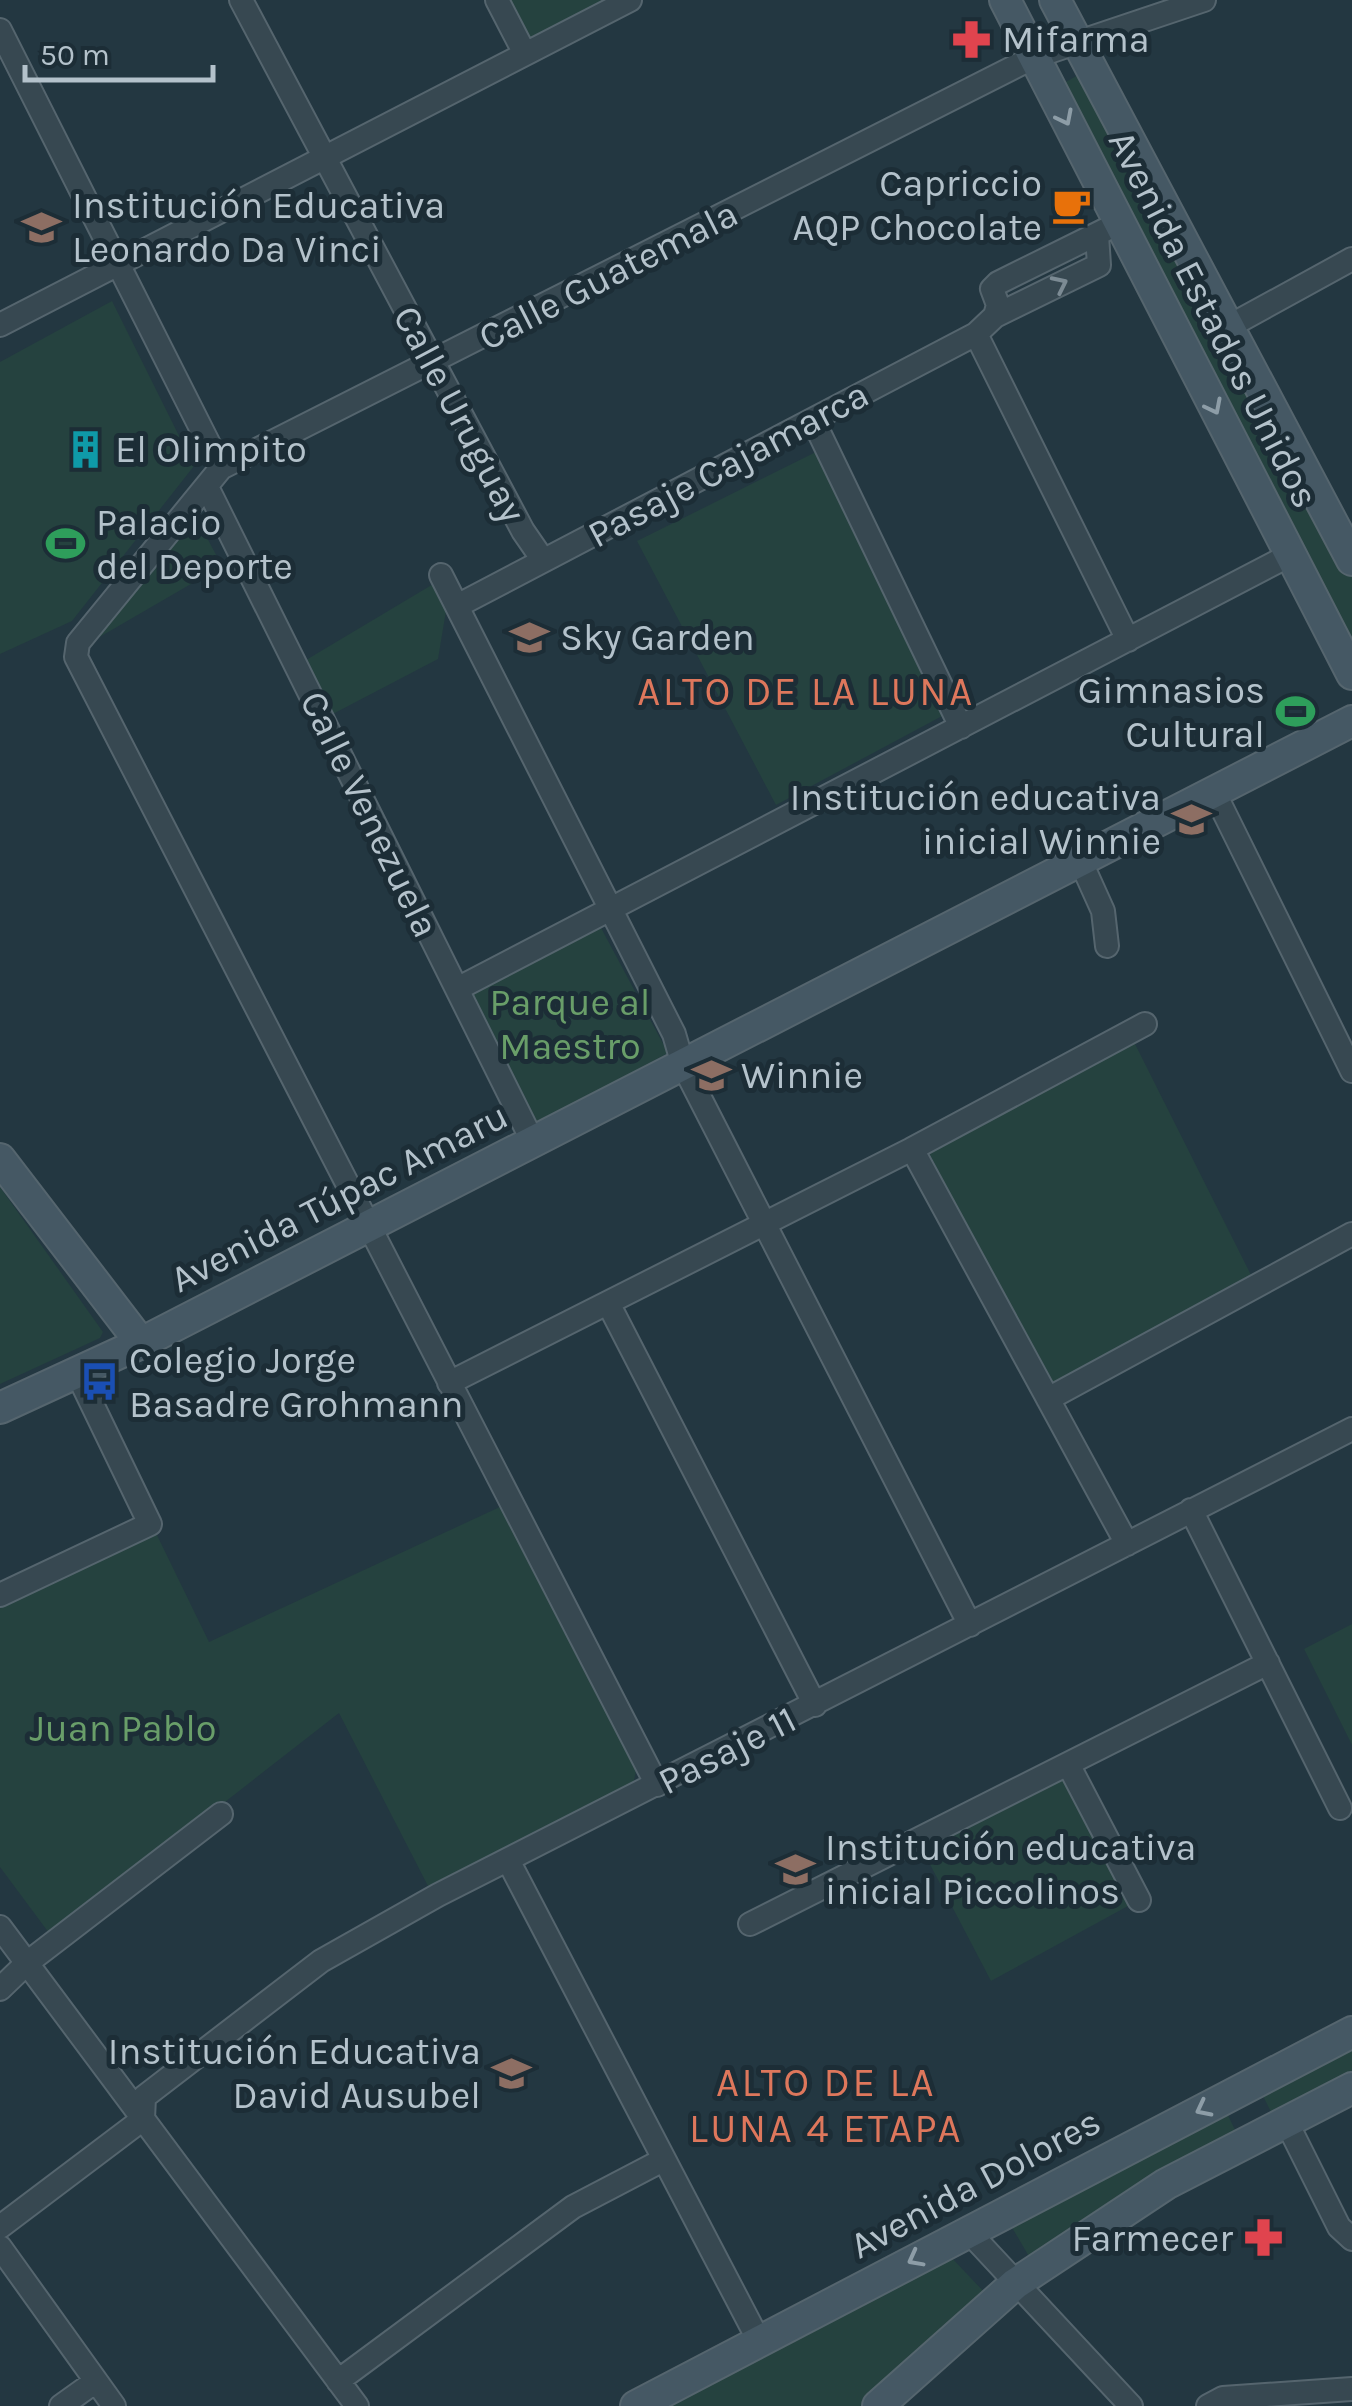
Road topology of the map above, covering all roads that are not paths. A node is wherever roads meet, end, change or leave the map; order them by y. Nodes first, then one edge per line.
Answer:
1 (241, 0) edge
2 (497, 0) edge
3 (630, 0) edge
4 (1004, 0) edge
5 (1056, 0) edge
6 (1204, 0) edge
7 (0, 30) edge
8 (1078, 43) junction
9 (524, 52) junction
10 (1034, 57) junction
11 (322, 157) junction
12 (1108, 229) junction
13 (1352, 259) edge
14 (119, 265) junction
15 (0, 325) edge
16 (1228, 327) junction
17 (976, 334) junction
18 (434, 364) junction
19 (813, 420) junction
20 (214, 478) junction
21 (1290, 555) junction
22 (543, 560) junction
23 (1352, 560) edge
24 (442, 574) dead end
25 (457, 606) junction
26 (1128, 640) junction
27 (1352, 674) edge
28 (1352, 721) edge
29 (961, 727) junction
30 (1214, 792) junction
31 (1080, 860) junction
32 (610, 910) junction
33 (1107, 946) dead end
34 (457, 989) junction
35 (1145, 1024) dead end
36 (683, 1065) junction
37 (1352, 1071) edge
38 (534, 1142) junction
39 (912, 1149) junction
40 (0, 1159) edge
41 (764, 1224) junction
42 (372, 1225) junction
43 (1352, 1234) edge
44 (608, 1303) junction
45 (141, 1344) junction
46 (77, 1374) junction
47 (449, 1383) junction
48 (1048, 1399) junction
49 (0, 1408) edge
50 (1352, 1428) edge
51 (1191, 1510) junction
52 (1127, 1544) junction
53 (0, 1595) edge
54 (970, 1625) junction
55 (1268, 1664) junction
56 (815, 1705) junction
57 (1068, 1764) junction
58 (657, 1784) junction
59 (1340, 1808) dead end
60 (221, 1814) dead end
61 (509, 1862) junction
62 (1138, 1900) dead end
63 (750, 1924) dead end
64 (0, 1926) edge
65 (28, 1962) junction
66 (0, 1989) edge
67 (1352, 2032) edge
68 (1249, 2086) junction
69 (1352, 2088) edge
70 (143, 2119) junction
71 (1279, 2125) junction
72 (661, 2161) junction
73 (0, 2228) edge
74 (967, 2230) junction
75 (1352, 2239) edge
76 (0, 2246) edge
77 (1016, 2284) junction
78 (758, 2341) junction
79 (96, 2381) junction
80 (1352, 2389) edge
81 (347, 2393) edge
82 (60, 2406) edge
83 (114, 2406) edge
84 (326, 2406) edge
85 (636, 2406) edge
86 (878, 2406) edge
87 (1131, 2406) edge
88 (1208, 2406) edge

1 - 11 street, Calle Uruguay
2 - 9 street
3 - 9 street
4 - 10 main road, Avenida Estados Unidos
5 - 8 main road, Avenida Estados Unidos
6 - 8 street, Calle Guatemala
7 - 14 street, Calle Venezuela
8 - 10 street, Calle Guatemala
8 - 16 main road, Avenida Estados Unidos
9 - 11 street
10 -> 12 main road, Avenida Estados Unidos
10 - 18 street, Calle Guatemala
11 - 14 street
11 - 18 street, Calle Uruguay
12 - 17 street, Pasaje Cajamarca
12 -> 21 main road, Avenida Estados Unidos
13 - 16 street
14 - 15 street
14 - 20 street, Calle Venezuela
16 - 23 main road, Avenida Estados Unidos
17 - 19 street, Pasaje Cajamarca
17 - 26 street
18 - 20 street, Calle Guatemala
18 - 22 street, Calle Uruguay
19 - 22 street, Pasaje Cajamarca
19 - 29 street
20 - 34 street, Calle Venezuela
20 - 42 street, Calle Guatemala
21 - 26 street
21 - 27 main road, Avenida Estados Unidos
22 - 25 street, Pasaje Cajamarca
24 - 25 street
25 - 32 street
26 - 29 street
28 - 30 main road, Avenida Túpac Amaru
29 - 32 street
30 - 31 main road, Avenida Túpac Amaru
30 - 37 street
31 - 33 street
31 - 36 main road, Avenida Túpac Amaru
32 - 34 street
32 - 36 street
34 - 38 street, Calle Venezuela
35 - 39 street
36 - 38 main road, Avenida Túpac Amaru
36 - 41 street
38 - 42 main road, Avenida Túpac Amaru
39 - 41 street
39 - 48 street
40 - 45 main road
41 - 44 street
41 - 54 street
42 - 45 main road, Avenida Túpac Amaru
42 - 47 street
43 - 48 street
44 - 47 street
44 - 56 street
45 - 46 main road, Avenida Túpac Amaru
46 - 49 main road, Avenida Túpac Amaru
46 - 53 street
47 - 58 street
48 - 52 street
50 - 51 street, Pasaje 11
51 - 52 street, Pasaje 11
51 - 55 street
52 - 54 street, Pasaje 11
54 - 56 street, Pasaje 11
55 - 57 street
55 - 59 street
56 - 58 street, Pasaje 11
57 - 62 street
57 - 63 street
58 - 61 street, Pasaje 11
60 - 65 street
61 - 70 street, Pasaje 11
61 - 72 street
64 - 65 street
65 - 66 street
65 - 70 street
67 - 68 main road, Avenida Dolores
68 - 71 main road
68 -> 74 main road, Avenida Dolores
69 - 71 main road
70 - 73 street
70 - 81 street
71 - 75 street
71 - 77 main road
72 - 78 street
72 - 81 street
74 - 77 street
74 -> 78 main road, Avenida Dolores
76 - 79 street
77 - 86 main road
77 - 87 street
78 - 85 main road, Avenida Dolores
79 - 82 street
79 - 83 street
80 - 88 street
81 - 84 street

